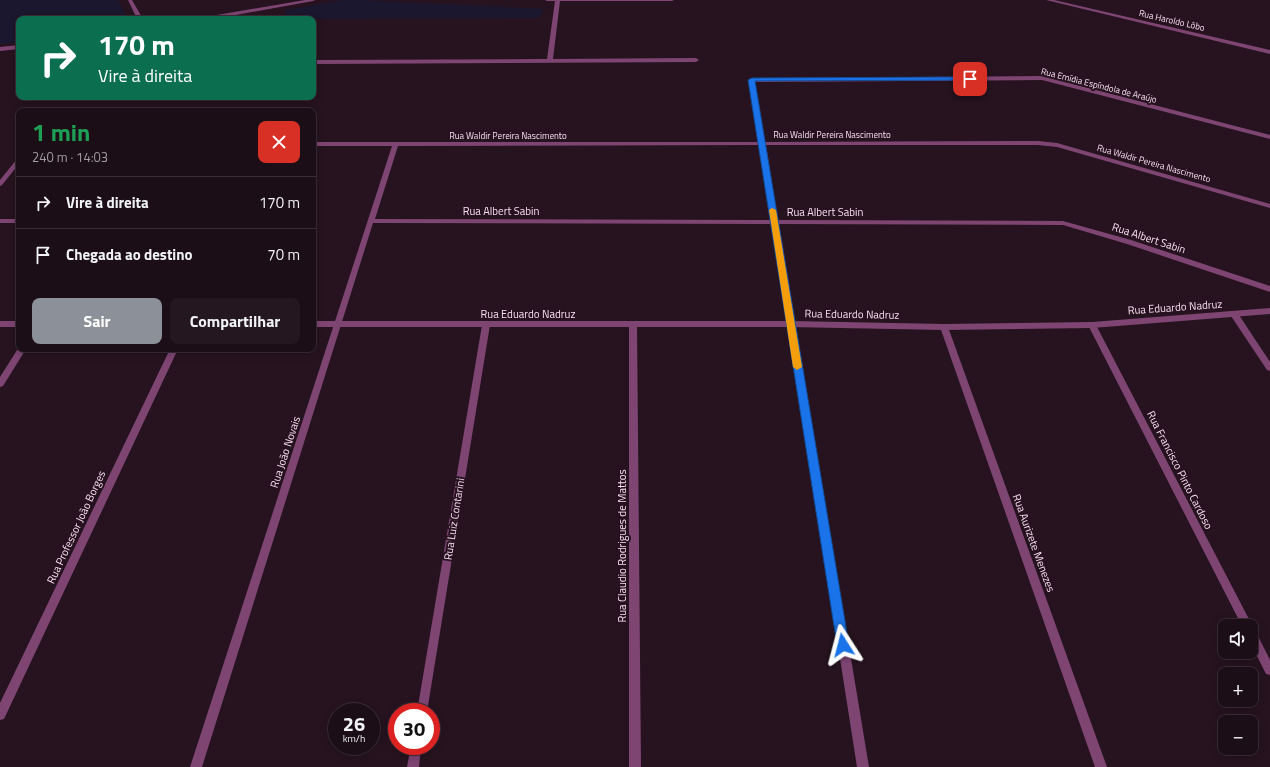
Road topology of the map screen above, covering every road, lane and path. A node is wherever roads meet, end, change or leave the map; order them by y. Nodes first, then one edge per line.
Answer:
1 (130, 0) edge
2 (313, 0) edge
3 (547, 0) edge
4 (558, 0) edge
5 (672, 0) edge
6 (1048, 0) edge
7 (136, 16) edge
8 (222, 16) edge
9 (16, 47) edge
10 (0, 49) edge
11 (1270, 52) edge
12 (550, 60) junction
13 (696, 60) dead end
14 (316, 62) edge
15 (1270, 137) edge
16 (762, 143) junction
17 (316, 144) edge
18 (395, 145) junction
19 (16, 164) edge
20 (0, 184) edge
21 (1270, 206) edge
22 (0, 221) edge
23 (16, 221) edge
24 (370, 221) junction
25 (774, 223) junction
26 (1270, 289) edge
27 (1270, 311) edge
28 (1234, 314) junction
29 (0, 324) edge
30 (16, 324) edge
31 (316, 324) edge
32 (790, 324) junction
33 (337, 325) junction
34 (486, 325) junction
35 (633, 325) junction
36 (1092, 325) junction
37 (944, 327) junction
38 (20, 352) edge
39 (173, 352) edge
40 (1270, 368) edge
41 (0, 384) edge
42 (1243, 619) edge
43 (1258, 647) edge
44 (1270, 670) edge
45 (423, 703) edge
46 (0, 715) edge
47 (415, 755) edge
48 (196, 767) edge
49 (413, 767) edge
50 (635, 767) edge
51 (863, 767) edge
52 (1101, 767) edge

1 - 7 street
2 - 8 street
3 - 4 street
4 - 5 street
4 - 12 street
6 - 11 street, Rua Haroldo Lôbo
9 - 10 street
12 - 13 street
12 - 14 street
15 - 16 street, Rua Emídia Espíndola de Araújo
16 - 18 street, Rua Waldir Pereira Nascimento
16 - 21 street, Rua Waldir Pereira Nascimento
16 - 25 street
17 - 18 street, Rua Waldir Pereira Nascimento
18 - 24 street, Rua João Novais
19 - 20 street
22 - 23 street
24 - 25 street, Rua Albert Sabin
24 - 33 street, Rua João Novais
25 - 26 street, Rua Albert Sabin
25 - 32 street
27 - 28 street, Rua Eduardo Nadruz
28 - 36 street, Rua Eduardo Nadruz
28 - 40 street
29 - 30 street
31 - 33 street, Rua Eduardo Nadruz
32 - 35 street, Rua Eduardo Nadruz
32 - 37 street, Rua Eduardo Nadruz
32 - 51 street
33 - 34 street, Rua Eduardo Nadruz
33 - 48 street, Rua João Novais
34 - 35 street, Rua Eduardo Nadruz
34 - 45 street, Rua Luiz Contarini
35 - 50 street, Rua Claudio Rodrigues de Mattos
36 - 37 street, Rua Eduardo Nadruz
36 - 42 street, Rua Francisco Pinto Cardoso
37 - 52 street, Rua Aurizete Menezes
38 - 41 street
39 - 46 street, Rua Professor João Borges
43 - 44 street
47 - 49 street

